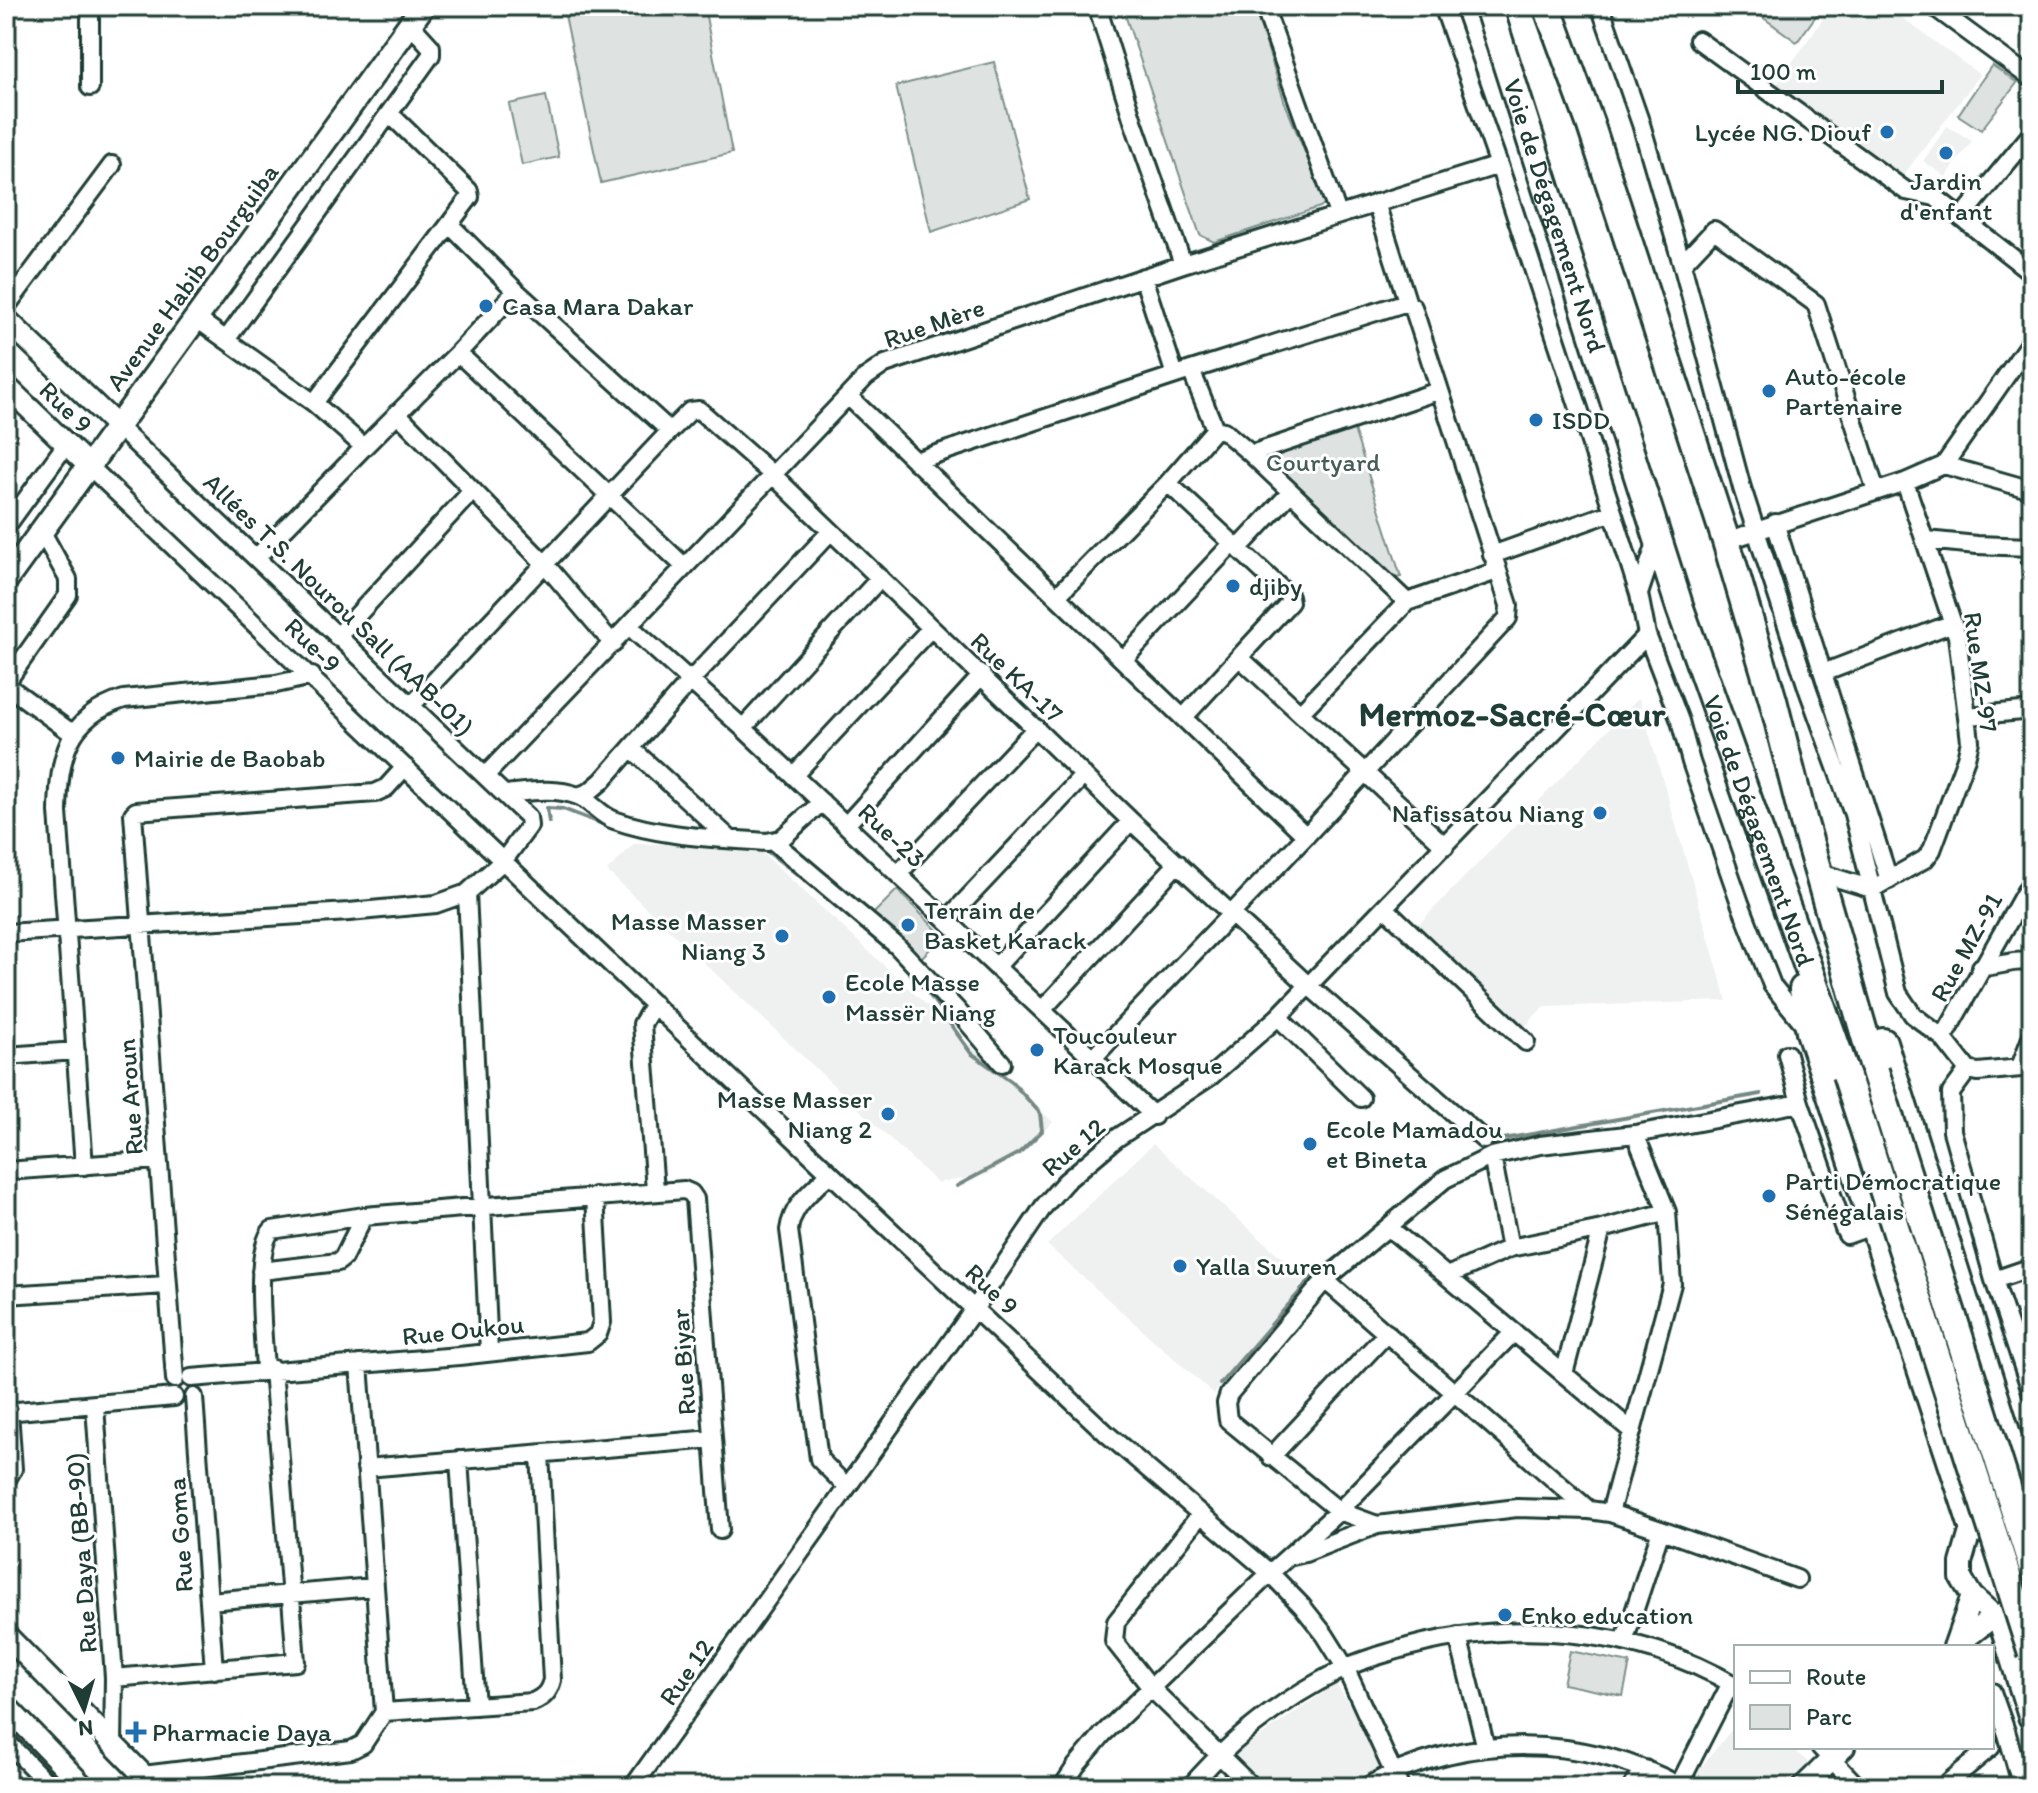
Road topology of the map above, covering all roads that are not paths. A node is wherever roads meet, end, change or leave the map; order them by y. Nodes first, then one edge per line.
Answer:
1 (90, 6) edge
2 (1097, 6) edge
3 (1264, 6) edge
4 (1443, 6) edge
5 (1488, 6) edge
6 (1547, 6) edge
7 (1600, 6) edge
8 (1933, 6) edge
9 (417, 15) edge
10 (1698, 40) dead end
11 (2032, 79) edge
12 (90, 87) dead end
13 (389, 113) junction
14 (2032, 133) edge
15 (112, 165) dead end
16 (1499, 165) junction
17 (1376, 203) junction
18 (1338, 214) junction
19 (1963, 216) junction
20 (451, 226) junction
21 (1183, 264) junction
22 (1682, 264) junction
23 (2032, 273) edge
24 (1143, 277) junction
25 (516, 291) junction
26 (1408, 304) junction
27 (6, 307) edge
28 (6, 319) edge
29 (197, 319) junction
30 (226, 340) junction
31 (2029, 350) edge
32 (458, 353) junction
33 (1183, 372) junction
34 (6, 386) edge
35 (1438, 391) junction
36 (848, 396) junction
37 (314, 403) junction
38 (397, 413) junction
39 (117, 426) junction
40 (1215, 429) junction
41 (670, 431) junction
42 (67, 443) junction
43 (364, 447) junction
44 (1251, 454) junction
45 (915, 461) junction
46 (1944, 465) junction
47 (89, 466) junction
48 (774, 476) junction
49 (1905, 482) junction
50 (1168, 483) junction
51 (473, 490) junction
52 (2032, 490) edge
53 (1876, 491) junction
54 (1291, 492) junction
55 (610, 497) junction
56 (1613, 512) junction
57 (1775, 523) junction
58 (6, 527) edge
59 (1757, 530) junction
60 (831, 531) junction
61 (42, 532) junction
62 (1657, 538) junction
63 (1926, 540) junction
64 (1726, 541) junction
65 (1234, 547) junction
66 (256, 558) junction
67 (1495, 563) junction
68 (545, 564) junction
69 (685, 567) junction
70 (2032, 577) edge
71 (880, 578) junction
72 (6, 580) edge
73 (1639, 594) junction
74 (1058, 595) junction
75 (1407, 602) junction
76 (1953, 623) junction
77 (629, 626) junction
78 (931, 628) junction
79 (1647, 635) junction
80 (337, 637) junction
81 (613, 644) junction
82 (1239, 657) junction
83 (1123, 660) junction
84 (1823, 673) junction
85 (982, 675) junction
86 (312, 676) junction
87 (690, 681) junction
88 (6, 684) edge
89 (411, 706) junction
90 (2032, 710) edge
91 (1301, 712) junction
92 (1969, 716) junction
93 (1183, 718) junction
94 (743, 728) junction
95 (1036, 728) junction
96 (73, 734) junction
97 (632, 749) junction
98 (405, 767) junction
99 (1365, 770) junction
100 (794, 775) junction
101 (1084, 775) junction
102 (485, 776) junction
103 (504, 794) junction
104 (578, 796) junction
105 (822, 802) junction
106 (1131, 821) junction
107 (1804, 823) junction
108 (846, 825) junction
109 (1306, 836) junction
110 (730, 839) junction
111 (774, 842) junction
112 (1445, 846) junction
113 (504, 860) junction
114 (1178, 863) junction
115 (898, 874) junction
116 (1830, 876) junction
117 (1889, 880) junction
118 (2032, 880) edge
119 (1872, 889) junction
120 (467, 893) junction
121 (1385, 908) junction
122 (1230, 912) junction
123 (947, 920) junction
124 (142, 926) junction
125 (67, 930) junction
126 (6, 933) edge
127 (1801, 950) junction
128 (2032, 963) edge
129 (997, 966) junction
130 (1981, 967) junction
131 (1309, 986) junction
132 (654, 1004) junction
133 (1042, 1010) junction
134 (1278, 1017) junction
135 (1810, 1032) junction
136 (2032, 1035) edge
137 (1943, 1038) junction
138 (1526, 1042) dead end
139 (76, 1051) junction
140 (1787, 1054) dead end
141 (6, 1056) edge
142 (1092, 1059) junction
143 (1002, 1063) dead end
144 (2026, 1067) edge
145 (1968, 1070) junction
146 (1361, 1098) dead end
147 (1800, 1103) junction
148 (1154, 1116) junction
149 (1635, 1134) junction
150 (1484, 1140) dead end
151 (1492, 1156) junction
152 (158, 1160) junction
153 (84, 1166) junction
154 (6, 1171) edge
155 (830, 1173) junction
156 (655, 1190) junction
157 (595, 1196) junction
158 (480, 1206) junction
159 (1667, 1212) junction
160 (364, 1216) junction
161 (1875, 1225) junction
162 (1388, 1227) junction
163 (1602, 1229) junction
164 (1510, 1248) junction
165 (2032, 1267) edge
166 (261, 1271) junction
167 (1447, 1276) junction
168 (1325, 1280) junction
169 (1994, 1280) junction
170 (166, 1285) junction
171 (6, 1295) edge
172 (975, 1308) junction
173 (1514, 1332) junction
174 (1387, 1333) junction
175 (489, 1352) junction
176 (359, 1364) junction
177 (2027, 1364) edge
178 (269, 1370) junction
179 (1564, 1374) junction
180 (183, 1378) junction
181 (1454, 1391) junction
182 (2032, 1394) edge
183 (174, 1397) junction
184 (194, 1397) junction
185 (95, 1406) junction
186 (8, 1412) edge
187 (1632, 1431) junction
188 (713, 1439) junction
189 (540, 1454) junction
190 (1271, 1457) junction
191 (459, 1460) junction
192 (366, 1468) junction
193 (6, 1481) edge
194 (847, 1487) junction
195 (1589, 1510) junction
196 (1339, 1511) junction
197 (2032, 1512) edge
198 (1610, 1513) junction
199 (1200, 1515) junction
200 (1377, 1525) junction
201 (720, 1530) dead end
202 (1661, 1530) junction
203 (1974, 1530) junction
204 (1287, 1557) junction
205 (2032, 1566) edge
206 (1270, 1573) junction
207 (1797, 1579) dead end
208 (373, 1587) junction
209 (292, 1594) junction
210 (1972, 1596) junction
211 (209, 1601) junction
212 (2032, 1610) edge
213 (1998, 1616) junction
214 (6, 1635) edge
215 (1458, 1636) junction
216 (1624, 1642) junction
217 (1964, 1644) edge
218 (2032, 1654) edge
219 (1345, 1667) junction
220 (214, 1670) junction
221 (114, 1678) junction
222 (1734, 1684) edge
223 (1152, 1689) junction
224 (1994, 1698) edge
225 (6, 1706) edge
226 (476, 1706) junction
227 (384, 1712) junction
228 (2032, 1716) edge
229 (2007, 1734) junction
230 (6, 1741) edge
231 (113, 1745) junction
232 (1994, 1745) edge
233 (1486, 1748) junction
234 (1990, 1749) edge
235 (1832, 1751) edge
236 (1218, 1754) junction
237 (1645, 1769) junction
238 (1397, 1780) edge
239 (149, 1781) edge
240 (1680, 1786) edge
241 (51, 1787) edge
242 (84, 1787) edge
243 (633, 1787) edge
244 (1062, 1787) edge
245 (1190, 1787) edge
246 (1252, 1787) edge
247 (1366, 1787) edge
248 (1632, 1787) edge
249 (1803, 1787) edge
250 (1858, 1787) edge
251 (1943, 1787) edge
252 (2022, 1787) edge

1 - 12 street
2 - 21 street
3 - 18 street
4 - 16 street
5 - 62 highway, Voie de Dégagement Nord
6 - 64 highway, Voie de Dégagement Nord
7 - 22 street
8 - 11 street
9 - 13 street
9 - 29 main road, Avenue Habib Bourguiba
10 - 19 street
13 - 20 street
13 - 30 street
14 - 19 street
15 - 27 street
16 - 17 street, Rue Mère
16 - 56 street
17 - 18 street, Rue Mère
17 - 26 street
18 - 21 street, Rue Mère
19 - 23 street
20 - 25 street
20 - 37 street
21 - 24 street, Rue Mère
22 - 53 street
22 - 59 street
24 - 33 street
24 - 36 street, Rue Mère
25 - 32 street
25 - 41 street
26 - 33 street
26 - 35 street
28 - 39 street
29 - 30 street
29 - 39 main road, Avenue Habib Bourguiba
30 - 37 street
31 - 46 street
32 - 38 street
32 - 55 street
33 - 40 street
33 - 45 street
34 - 42 street, Rue 9
35 - 44 street
35 - 67 street
36 - 45 street
36 - 48 street, Rue Mère
37 - 43 street
38 - 43 street
38 - 51 street
39 - 47 main road, Avenue Habib Bourguiba
39 - 66 street, Allées T.S. Nourou Sall (AAB-01)
40 - 44 street
40 - 50 street
41 - 48 street, Rue KA-17
41 - 55 street
42 - 47 street, Rue 9
42 - 58 street
43 - 66 street
44 - 54 street
45 - 74 street
46 - 49 street
46 - 52 street
47 - 61 main road, Avenue Habib Bourguiba
47 - 86 street, Rue-9
48 - 60 street, Rue KA-17
48 - 69 street, Rue Mère
49 - 53 street
49 - 63 street, Rue MZ-97
50 - 65 street
50 - 74 street
51 - 68 street
51 - 80 street
53 - 57 street
54 - 65 street
54 - 75 street
55 - 68 street
55 - 69 street
56 - 67 street
56 - 73 street
57 - 59 street
57 - 84 street
59 - 64 street
59 - 119 street
60 - 71 street, Rue KA-17
60 - 87 street
61 - 72 main road, Avenue Habib Bourguiba
61 - 88 street
62 - 73 street
62 - 127 highway, Voie de Dégagement Nord
63 - 70 street
63 - 76 street, Rue MZ-97
64 - 107 highway, Voie de Dégagement Nord
65 - 82 street
65 - 83 street
66 - 80 street, Allées T.S. Nourou Sall (AAB-01)
67 - 75 street
67 - 99 street
68 - 81 street
68 - 89 street
69 - 77 street, Rue Mère
71 - 78 street, Rue KA-17
71 - 94 street
73 - 79 street
74 - 83 street
75 - 91 street
76 - 84 street
76 - 92 street, Rue MZ-97
77 - 81 street, Rue Mère
77 - 87 street, Rue-23
78 - 85 street, Rue KA-17
78 - 100 street
79 - 112 street, Rue 12
79 - 135 street
80 - 89 street, Allées T.S. Nourou Sall (AAB-01)
81 - 102 street, Rue Mère
82 - 91 street
82 - 93 street
83 - 93 street
84 - 117 street
85 - 95 street, Rue KA-17
85 - 108 street
86 - 96 street
86 - 98 street, Rue-9
87 - 94 street, Rue-23
87 - 97 street
88 - 96 street
89 - 102 street, Allées T.S. Nourou Sall (AAB-01)
90 - 92 street
91 - 99 street
92 - 117 street, Rue MZ-97
93 - 109 street
94 - 100 street, Rue-23
95 - 101 street, Rue KA-17
95 - 115 street
96 - 125 street
97 - 104 street
97 - 110 street
98 - 113 street, Rue-9
98 - 124 street, Rue Aroun
99 - 109 street
99 - 112 street
100 - 105 street, Rue-23
101 - 106 street, Rue KA-17
101 - 123 street
102 - 103 street, Allées T.S. Nourou Sall (AAB-01)
103 - 104 street
103 - 113 street, Allées T.S. Nourou Sall (AAB-01)
104 - 110 street
105 - 108 street, Rue-23
105 - 111 street
106 - 114 street, Rue KA-17
106 - 129 street
107 - 116 highway
107 - 205 highway, Voie de Dégagement Nord, bridge
108 - 115 street, Rue-23
109 - 122 street
110 - 111 street
111 - 143 street
112 - 121 street, Rue 12
113 - 120 street
113 - 132 street, Rue 9
114 - 122 street, Rue KA-17
114 - 133 street
115 - 123 street, Rue-23
116 - 119 street
116 - 197 highway
117 - 119 street, Rue MZ-97
118 - 130 street, Rue MZ-91
119 - 137 street
120 - 124 street
120 - 158 street
121 - 131 street, Rue 12
121 - 138 street
122 - 131 street, Rue KA-17
122 - 142 street
123 - 129 street, Rue-23
124 - 125 street
124 - 152 street, Rue Aroun
125 - 126 street
125 - 139 street
127 - 135 highway
127 - 218 highway, Voie de Dégagement Nord, bridge
128 - 130 street
129 - 133 street, Rue-23
130 - 137 street, Rue MZ-91
131 - 134 street, Rue 12
131 - 150 street, Rue KA-17
132 - 155 street, Rue 9
132 - 156 street
133 - 142 street, Rue-23
134 - 146 street
134 - 148 street, Rue 12
135 - 161 highway
136 - 144 street
137 - 145 street
139 - 141 street
139 - 153 street
140 - 147 street
142 - 148 street, Rue-23
144 - 145 street
145 - 169 street
147 - 149 street
147 - 161 street
148 - 172 street, Rue 12
149 - 151 street
149 - 159 street
151 - 162 street
151 - 164 street
152 - 153 street
152 - 170 street, Rue Aroun
153 - 154 street
155 - 172 street, Rue 9
155 - 194 street
156 - 157 street
156 - 188 street, Rue Biyar
157 - 158 street
157 - 175 street, Rue Oukou
158 - 160 street
158 - 175 street
159 - 163 street
159 - 187 street
160 - 166 street
160 - 166 street
161 - 203 highway
162 - 167 street
162 - 168 street
163 - 164 street
163 - 179 street
164 - 167 street
165 - 169 street
166 - 178 street
167 - 173 street
168 - 174 street
168 - 190 street
169 - 177 street
170 - 171 street
170 - 180 street, Rue Aroun
172 - 194 street, Rue 12
172 - 199 street, Rue 9
173 - 179 street
173 - 181 street
174 - 181 street
174 - 190 street
175 - 176 street, Rue Oukou
176 - 178 street, Rue Oukou
176 - 192 street
177 - 182 street
178 - 180 street, Rue Oukou
178 - 209 street
179 - 187 street
180 - 183 street
180 - 184 street
181 - 195 street
181 - 196 street
183 - 184 street
183 - 185 street
184 - 211 street, Rue Goma
185 - 186 street
185 - 221 street, Rue Daya (BB-90)
186 - 193 street
187 - 198 street
188 - 189 street
188 - 201 street, Rue Biyar
189 - 191 street
189 - 226 street
190 - 196 street
191 - 192 street
191 - 226 street
192 - 208 street
194 - 243 street, Rue 12
195 - 198 street
195 - 200 street
196 - 200 street
196 - 204 street
197 - 203 street
198 - 202 street
199 - 206 street, Rue 9
199 - 223 street
200 - 204 street
202 - 207 street
202 - 216 street
203 - 210 street
204 - 206 street
206 - 219 street, Rue 9
206 - 223 street
208 - 209 street
208 - 227 street
209 - 211 street
209 - 220 street
210 - 213 street
210 - 217 street
211 - 220 street, Rue Goma
212 - 213 street
213 - 217 street
213 - 228 highway
214 - 231 street
215 - 216 street
215 - 219 street
215 - 233 street
216 - 222 street
219 - 236 street
219 - 238 street, Rue 9
220 - 221 street
221 - 231 street, Rue Daya (BB-90)
222 - 240 street
223 - 236 street
223 - 244 street
224 - 229 street
225 - 242 street
226 - 227 street
227 - 239 street
229 - 232 street
229 - 252 street
230 - 241 street
231 - 239 street
233 - 237 street
233 - 238 street
234 - 251 street
235 - 249 street
235 - 250 street
236 - 245 street
236 - 246 street
237 - 240 street
237 - 248 street
238 - 247 street

